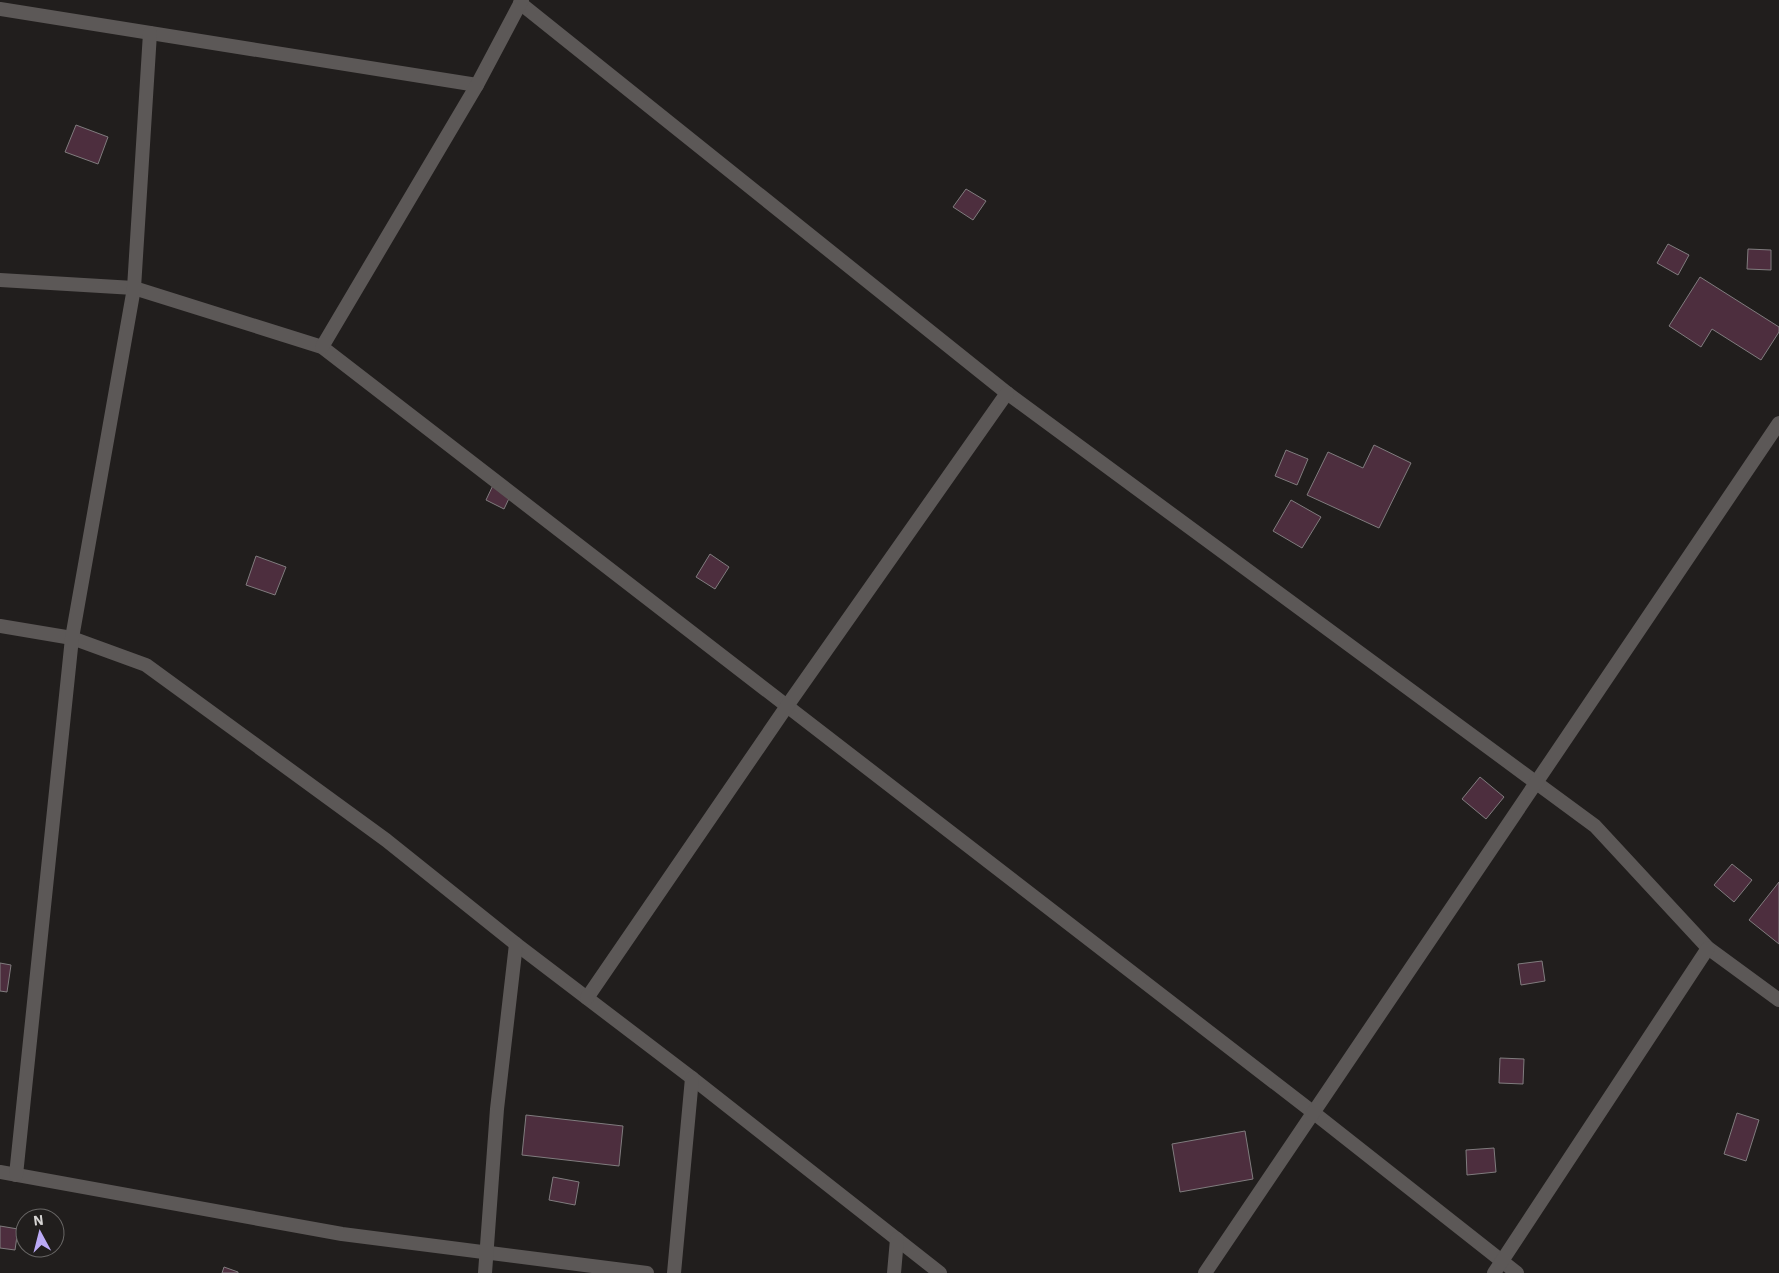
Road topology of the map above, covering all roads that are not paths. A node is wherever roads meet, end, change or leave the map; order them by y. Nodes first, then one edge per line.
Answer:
1 (521, 2) edge
2 (0, 9) edge
3 (150, 33) junction
4 (477, 85) junction
5 (0, 280) edge
6 (134, 288) junction
7 (322, 346) junction
8 (1007, 393) junction
9 (1779, 423) edge
10 (0, 626) edge
11 (72, 638) junction
12 (787, 706) junction
13 (1536, 783) junction
14 (516, 944) junction
15 (1708, 948) junction
16 (587, 998) junction
17 (1779, 1000) edge
18 (692, 1078) junction
19 (1314, 1114) junction
20 (0, 1172) edge
21 (16, 1175) junction
22 (897, 1239) junction
23 (486, 1253) junction
24 (1502, 1261) junction
25 (485, 1273) edge
26 (647, 1273) edge
27 (674, 1273) edge
28 (894, 1273) edge
29 (940, 1273) edge
30 (1205, 1273) edge
31 (1494, 1273) edge
32 (1517, 1273) edge

1 - 4 street
1 - 8 street
2 - 3 street
3 - 4 street
3 - 6 street
4 - 7 street
5 - 6 street
6 - 7 street
6 - 11 street
7 - 12 street
8 - 12 street
8 - 13 street
9 - 13 street
10 - 11 street
11 - 14 street
11 - 21 street
12 - 16 street
12 - 19 street
13 - 15 street
13 - 19 street
14 - 16 street
14 - 23 street
15 - 17 street
15 - 24 street
16 - 18 street
18 - 22 street
18 - 27 street
19 - 24 street
19 - 30 street
20 - 21 street
21 - 23 street
22 - 28 street
22 - 29 street
23 - 25 street
23 - 26 street
24 - 31 street
24 - 32 street

